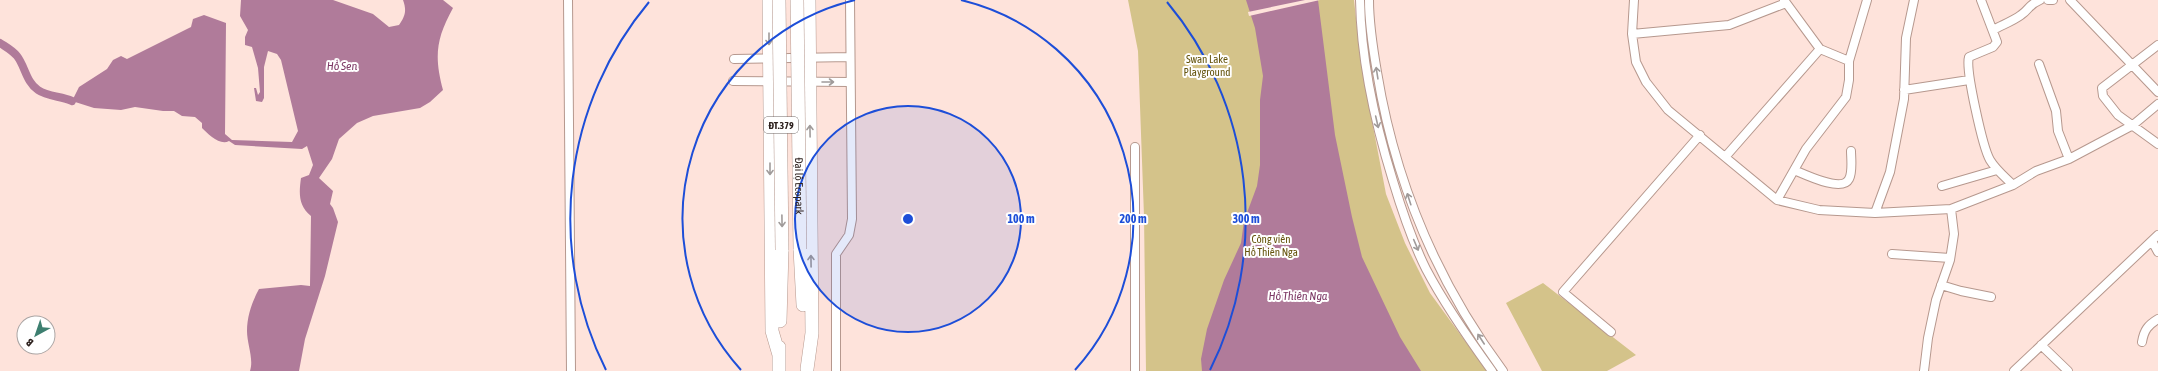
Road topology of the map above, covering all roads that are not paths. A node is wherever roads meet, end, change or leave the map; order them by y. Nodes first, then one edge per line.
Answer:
1 (568, 0) edge
2 (769, 0) edge
3 (779, 0) edge
4 (797, 0) edge
5 (809, 0) edge
6 (850, 0) edge
7 (1360, 0) edge
8 (1369, 0) edge
9 (1634, 0) edge
10 (1867, 0) edge
11 (1914, 0) edge
12 (1981, 0) edge
13 (2040, 0) edge
14 (2048, 0) edge
15 (2052, 0) edge
16 (2070, 0) edge
17 (1785, 2) edge
18 (1993, 30) junction
19 (1632, 34) junction
20 (2158, 45) edge
21 (1820, 49) junction
22 (850, 57) junction
23 (809, 58) junction
24 (734, 59) dead end
25 (769, 59) junction
26 (1849, 61) junction
27 (2039, 64) dead end
28 (2133, 66) junction
29 (1969, 80) junction
30 (733, 81) dead end
31 (770, 82) junction
32 (809, 82) junction
33 (850, 82) junction
34 (1904, 90) junction
35 (2158, 92) edge
36 (2158, 104) edge
37 (2133, 125) junction
38 (1700, 135) junction
39 (2158, 144) edge
40 (1135, 147) dead end
41 (1851, 151) dead end
42 (1726, 156) junction
43 (2069, 159) junction
44 (1794, 170) junction
45 (1997, 170) junction
46 (2014, 185) junction
47 (1942, 186) dead end
48 (1777, 200) junction
49 (1952, 209) junction
50 (1875, 214) junction
51 (1417, 221) junction
52 (1408, 225) junction
53 (2158, 235) edge
54 (2152, 241) junction
55 (2158, 252) edge
56 (1892, 254) dead end
57 (1950, 258) junction
58 (1941, 285) junction
59 (1991, 297) dead end
60 (2158, 319) edge
61 (1611, 332) dead end
62 (2142, 342) dead end
63 (2041, 345) junction
64 (779, 355) junction
65 (1496, 361) junction
66 (1490, 369) edge
67 (808, 370) edge
68 (571, 371) edge
69 (779, 371) edge
70 (836, 371) edge
71 (1135, 371) edge
72 (1503, 371) edge
73 (1924, 371) edge
74 (2014, 371) edge
75 (2068, 371) edge

1 - 68 street
2 -> 25 highway
3 -> 64 highway, Đại lộ Ecopark / ĐT.379, bridge
4 - 67 highway, Đại lộ Ecopark / ĐT.379, bridge
5 - 23 highway
6 - 22 street
7 -> 52 street
51 -> 8 street
9 - 19 street
10 - 26 street
11 - 34 street
12 - 18 street
13 - 18 street
14 - 15 street
16 - 28 street
17 - 19 street
17 - 21 street
18 - 29 street
19 - 38 street
20 - 28 street
21 - 26 street
21 - 42 street
22 - 23 street
22 - 33 street
23 - 25 street
23 - 32 highway
24 - 25 street
25 - 31 highway
26 - 44 street
27 - 43 street
28 - 35 street
28 - 37 street
29 - 34 street
29 - 45 street
30 - 31 street
31 - 32 street
31 -> 64 highway
32 -> 33 street
67 -> 32 highway
33 - 70 street
34 - 50 street
36 - 37 street
37 - 39 street
37 - 43 street
38 - 42 street
38 - 61 street
40 - 71 street
41 - 44 street
42 - 48 street
43 - 46 street
44 - 48 street
45 - 46 street
45 - 47 street
46 - 49 street
48 - 50 street
49 - 50 street
49 - 57 street
51 - 52 street
65 -> 51 street
52 -> 66 street
53 - 54 street
54 - 55 street
54 - 63 street
56 - 57 street
57 - 58 street
58 - 59 street
58 - 73 street
60 - 62 street
63 - 74 street
63 - 75 street
64 - 69 highway, Đại lộ Ecopark / ĐT.379
65 - 66 street
65 - 72 street

